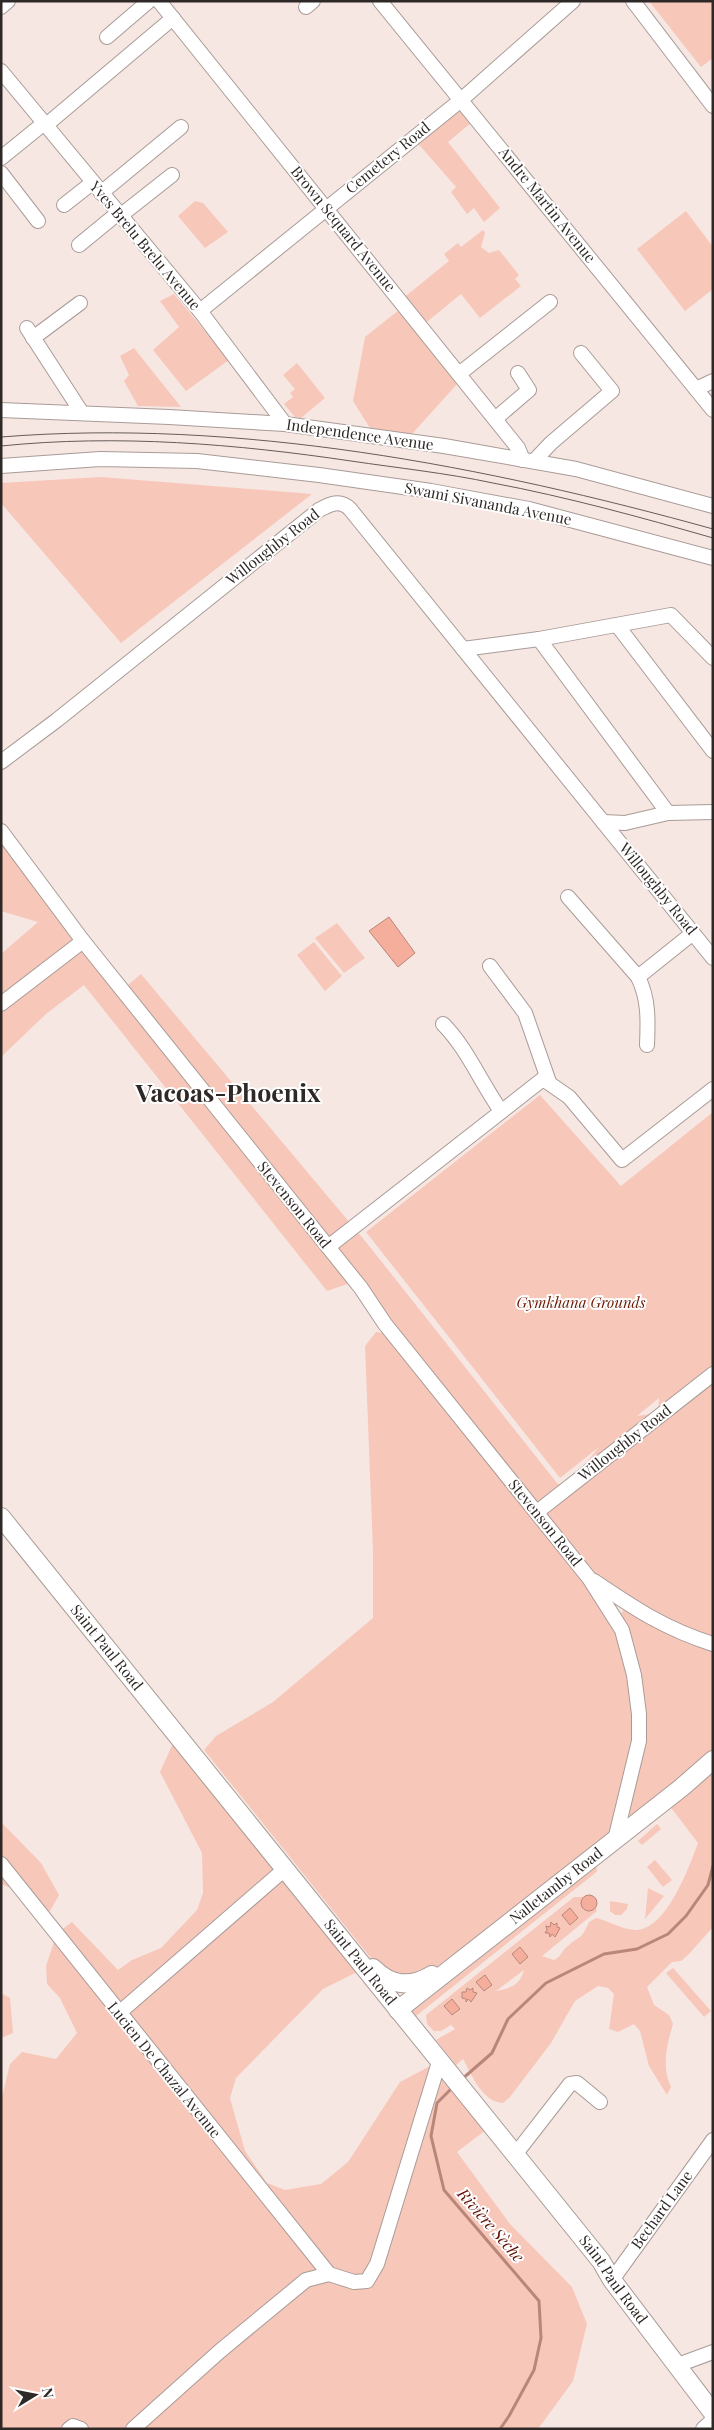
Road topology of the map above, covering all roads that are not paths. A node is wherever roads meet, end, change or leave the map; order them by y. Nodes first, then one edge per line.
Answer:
1 (8, 1) edge
2 (149, 1) edge
3 (159, 1) edge
4 (573, 1) edge
5 (633, 1) edge
6 (382, 2) edge
7 (1, 7) edge
8 (173, 18) junction
9 (107, 37) dead end
10 (1, 72) edge
11 (461, 100) junction
12 (713, 106) edge
13 (44, 125) junction
14 (181, 127) dead end
15 (1, 158) edge
16 (1, 173) edge
17 (172, 175) dead end
18 (97, 188) junction
19 (64, 205) dead end
20 (326, 208) junction
21 (119, 215) junction
22 (38, 222) dead end
23 (79, 245) dead end
24 (550, 302) dead end
25 (80, 303) dead end
26 (200, 312) junction
27 (581, 353) dead end
28 (518, 373) dead end
29 (459, 374) junction
30 (713, 381) edge
31 (696, 388) junction
32 (1, 410) edge
33 (713, 410) edge
34 (82, 413) junction
35 (495, 419) junction
36 (284, 424) junction
37 (528, 460) junction
38 (1, 466) edge
39 (713, 506) edge
40 (713, 558) edge
41 (617, 625) junction
42 (539, 639) junction
43 (463, 649) junction
44 (713, 658) edge
45 (713, 751) edge
46 (1, 762) edge
47 (668, 812) junction
48 (713, 812) edge
49 (646, 817) junction
50 (603, 822) junction
51 (1, 831) edge
52 (622, 843) junction
53 (568, 897) dead end
54 (693, 933) junction
55 (83, 941) junction
56 (713, 958) edge
57 (490, 966) dead end
58 (638, 977) junction
59 (1, 1004) edge
60 (443, 1024) dead end
61 (647, 1045) dead end
62 (549, 1082) junction
63 (713, 1088) edge
64 (502, 1111) junction
65 (328, 1247) junction
66 (713, 1374) edge
67 (537, 1512) junction
68 (1, 1518) edge
69 (589, 1578) junction
70 (713, 1644) edge
71 (713, 1760) edge
72 (615, 1840) junction
73 (1, 1864) edge
74 (286, 1868) junction
75 (502, 1928) junction
76 (342, 1939) junction
77 (398, 2010) junction
78 (119, 2014) junction
79 (439, 2062) junction
80 (600, 2102) dead end
81 (713, 2140) edge
82 (514, 2156) junction
83 (329, 2274) junction
84 (612, 2280) junction
85 (713, 2352) edge
86 (675, 2366) junction
87 (713, 2413) edge
88 (713, 2420) edge
89 (69, 2429) edge
90 (81, 2429) edge
91 (133, 2429) edge
92 (703, 2429) edge

1 - 7 street
2 - 9 street
3 - 8 street, Brown Sequard Avenue
4 - 11 street, Cemetery Road
5 - 12 street
6 - 11 street, Andre Martin Avenue
8 - 13 street
8 - 20 street, Brown Sequard Avenue
10 - 13 street, Yves Brelu Brelu Avenue
11 - 20 street, Cemetery Road
11 - 31 street, Andre Martin Avenue
13 - 15 street
13 - 18 street, Yves Brelu Brelu Avenue
14 - 18 street
16 - 22 street
17 - 21 street
18 - 19 street
18 - 21 street, Yves Brelu Brelu Avenue
20 - 26 street, Cemetery Road
20 - 29 street, Brown Sequard Avenue
21 - 23 street
21 - 26 street, Yves Brelu Brelu Avenue
24 - 29 street
25 - 34 street
26 - 36 street, Yves Brelu Brelu Avenue
27 - 37 street
28 - 35 street
29 - 35 street, Brown Sequard Avenue
30 - 31 street
31 - 33 street, Andre Martin Avenue
32 - 34 street, Independence Avenue
34 - 36 street, Independence Avenue
35 - 37 street, Brown Sequard Avenue
36 - 37 street, Independence Avenue
37 - 39 street, Independence Avenue
38 - 40 street, Swami Sivananda Avenue
41 - 42 street
41 - 44 street
41 - 45 street
42 - 43 street
42 - 47 street
43 - 46 street, Willoughby Road
43 - 50 street, Willoughby Road
47 - 48 street, Willoughby Road
47 - 49 street, Willoughby Road
49 - 50 street, Willoughby Road
49 - 52 street
50 - 52 street, Willoughby Road
51 - 55 street, Stevenson Road
52 - 54 street, Willoughby Road
53 - 58 street
54 - 56 street, Willoughby Road
54 - 58 street
55 - 59 street
55 - 65 street, Stevenson Road
57 - 62 street
58 - 61 street
60 - 64 street
62 - 63 street
62 - 64 street
64 - 65 street
65 - 67 street, Stevenson Road
66 - 67 street, Willoughby Road
67 - 69 street, Stevenson Road
68 - 74 main road, Saint Paul Road
69 - 70 street, Stevenson Road
69 - 72 street, Stevenson Road
71 - 72 main road, Nalletamby Road
72 - 75 main road, Nalletamby Road
73 - 78 street, Lucien De Chazal Avenue
74 - 76 main road, Saint Paul Road
74 - 78 street
75 - 76 main road
75 - 77 main road, Nalletamby Road
76 - 77 main road, Saint Paul Road
77 - 79 main road, Saint Paul Road
78 - 83 street, Lucien De Chazal Avenue
79 - 82 main road, Saint Paul Road
79 - 83 street
80 - 82 street
81 - 84 street, Bechard Lane
82 - 84 main road, Saint Paul Road
83 - 91 street
84 - 86 main road, Saint Paul Road
85 - 86 street
86 - 87 main road, Saint Paul Road
88 - 92 street
89 - 90 street

